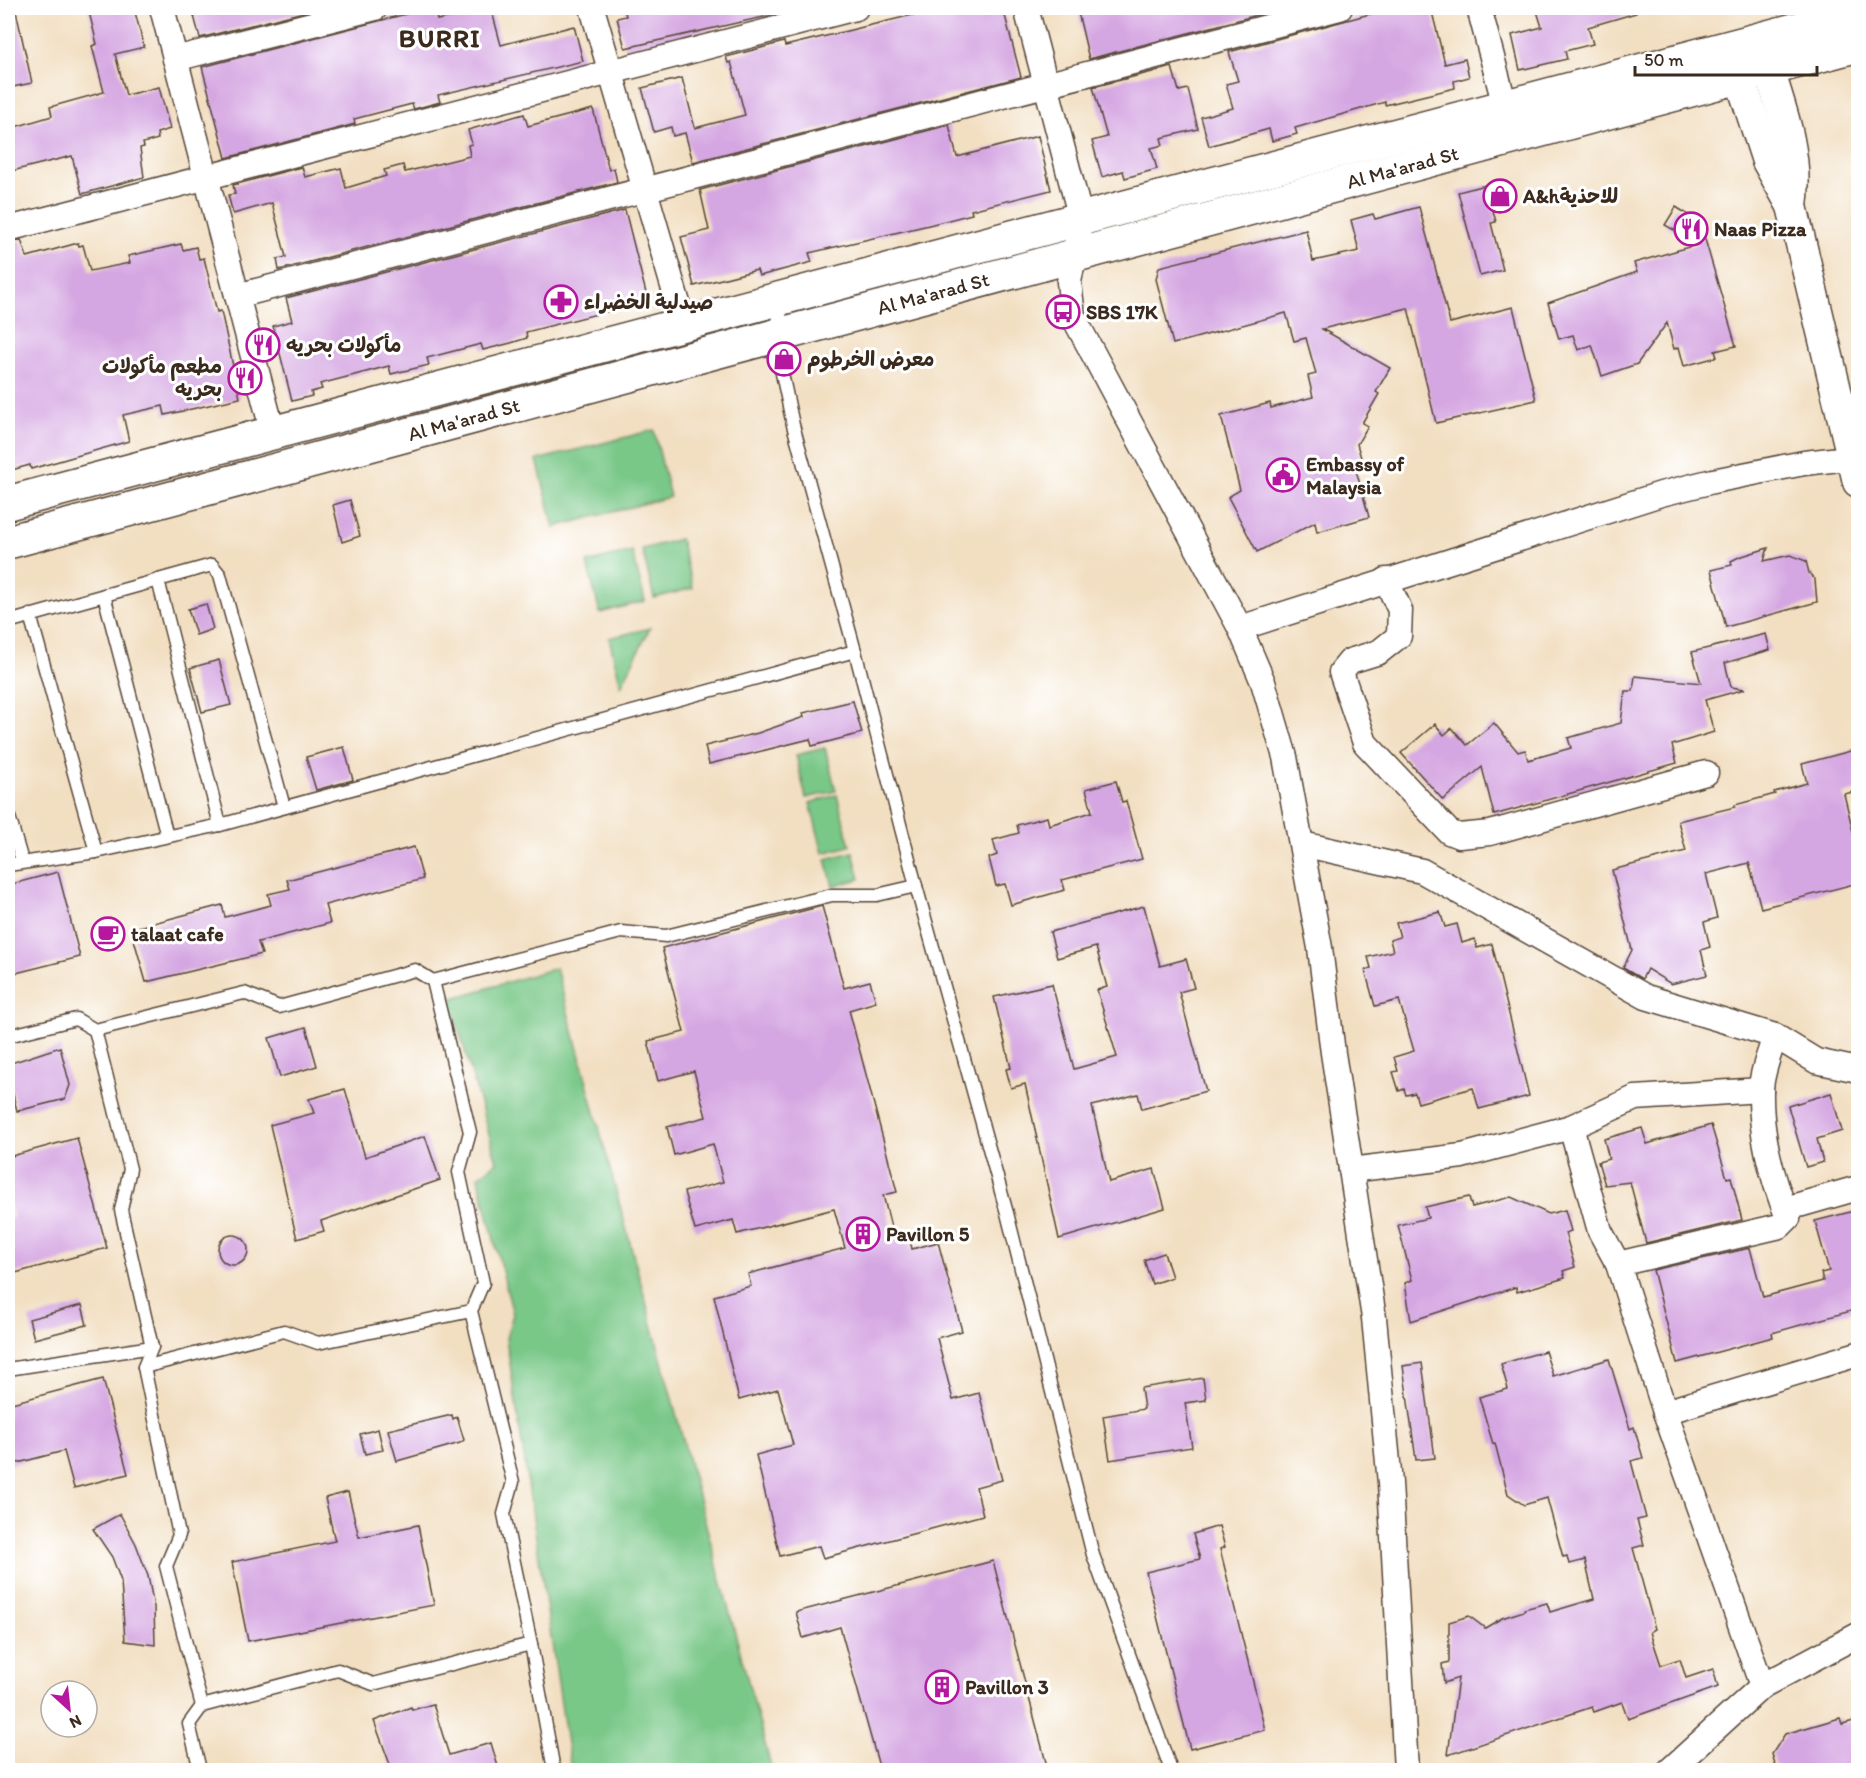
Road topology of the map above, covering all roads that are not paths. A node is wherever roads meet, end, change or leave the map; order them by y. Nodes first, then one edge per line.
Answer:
1 (162, 8) edge
2 (375, 8) edge
3 (592, 8) edge
4 (856, 8) edge
5 (1026, 8) edge
6 (1340, 8) edge
7 (1479, 8) edge
8 (1858, 13) edge
9 (1858, 45) edge
10 (1749, 58) junction
11 (175, 59) junction
12 (610, 74) junction
13 (1046, 85) junction
14 (1505, 106) junction
15 (1513, 138) junction
16 (206, 176) junction
17 (646, 188) junction
18 (1081, 219) junction
19 (8, 229) edge
20 (1072, 256) junction
21 (237, 296) junction
22 (785, 298) junction
23 (674, 327) junction
24 (774, 336) junction
25 (672, 364) junction
26 (273, 433) junction
27 (191, 455) junction
28 (1857, 466) edge
29 (201, 490) junction
30 (8, 503) edge
31 (8, 542) edge
32 (158, 580) junction
33 (1386, 580) junction
34 (104, 595) junction
35 (30, 615) junction
36 (8, 622) edge
37 (1240, 628) junction
38 (855, 651) junction
39 (1706, 773) dead end
40 (284, 807) junction
41 (8, 813) edge
42 (220, 825) junction
43 (167, 836) junction
44 (1302, 844) junction
45 (96, 852) junction
46 (22, 861) junction
47 (8, 866) edge
48 (916, 886) junction
49 (434, 981) junction
50 (95, 1030) junction
51 (8, 1036) edge
52 (1774, 1036) junction
53 (1858, 1070) edge
54 (1761, 1089) junction
55 (1571, 1127) junction
56 (1351, 1170) junction
57 (1858, 1188) edge
58 (1785, 1209) junction
59 (1618, 1264) junction
60 (471, 1311) junction
61 (152, 1347) junction
62 (1858, 1354) edge
63 (144, 1367) junction
64 (8, 1370) edge
65 (1665, 1412) junction
66 (1858, 1635) edge
67 (531, 1644) junction
68 (1762, 1686) junction
69 (202, 1706) junction
70 (200, 1770) edge
71 (554, 1770) edge
72 (1170, 1770) edge
73 (1406, 1770) edge
74 (1670, 1770) edge

1 - 11 street
2 - 11 street
3 - 12 street
4 - 12 street
5 - 13 street
6 - 13 street
7 - 14 street
8 - 10 main road, Al Ma'arad St
9 - 10 main road, Al Ma'arad St
10 - 14 main road, Al Ma'arad St
10 - 15 main road, Al Ma'arad St
10 - 28 street
11 - 16 street
12 - 16 street
12 - 17 street
13 - 17 street
13 - 18 street
14 - 15 street
14 - 18 main road, Al Ma'arad St
15 - 20 main road, Al Ma'arad St
16 - 19 street
16 - 21 street
17 - 21 street
17 - 23 street
18 - 20 street
18 - 22 main road, Al Ma'arad St
20 - 24 main road, Al Ma'arad St
20 - 37 street
21 - 26 street
22 - 23 main road, Al Ma'arad St
22 - 24 lane
23 - 25 main road
23 - 26 main road, Al Ma'arad St
24 - 25 main road, Al Ma'arad St
24 - 38 lane
25 - 29 main road, Al Ma'arad St
26 - 27 main road, Al Ma'arad St
27 - 29 main road
27 - 30 main road, Al Ma'arad St
28 - 33 street
29 - 31 main road, Al Ma'arad St
32 - 34 lane
32 - 40 lane
32 - 42 lane
33 - 37 street
33 - 39 street
34 - 35 lane
34 - 43 lane
35 - 36 lane
35 - 45 lane
37 - 44 street
38 - 40 lane
38 - 48 lane
40 - 42 lane
41 - 46 lane
42 - 43 lane
43 - 45 lane
44 - 52 street
44 - 56 street
45 - 46 lane
46 - 47 lane
48 - 49 lane
48 - 72 lane
49 - 50 lane
49 - 60 lane
50 - 51 lane
50 - 61 lane
52 - 53 street
52 - 54 street
54 - 55 street
54 - 58 street
55 - 56 street
55 - 59 street
56 - 73 street
57 - 58 street
58 - 59 street
59 - 65 street
60 - 63 lane
60 - 67 lane
61 - 63 lane
61 - 64 lane
62 - 65 street
63 - 69 lane
65 - 68 street
66 - 68 street
67 - 69 lane
67 - 71 lane
68 - 74 street
69 - 70 lane

